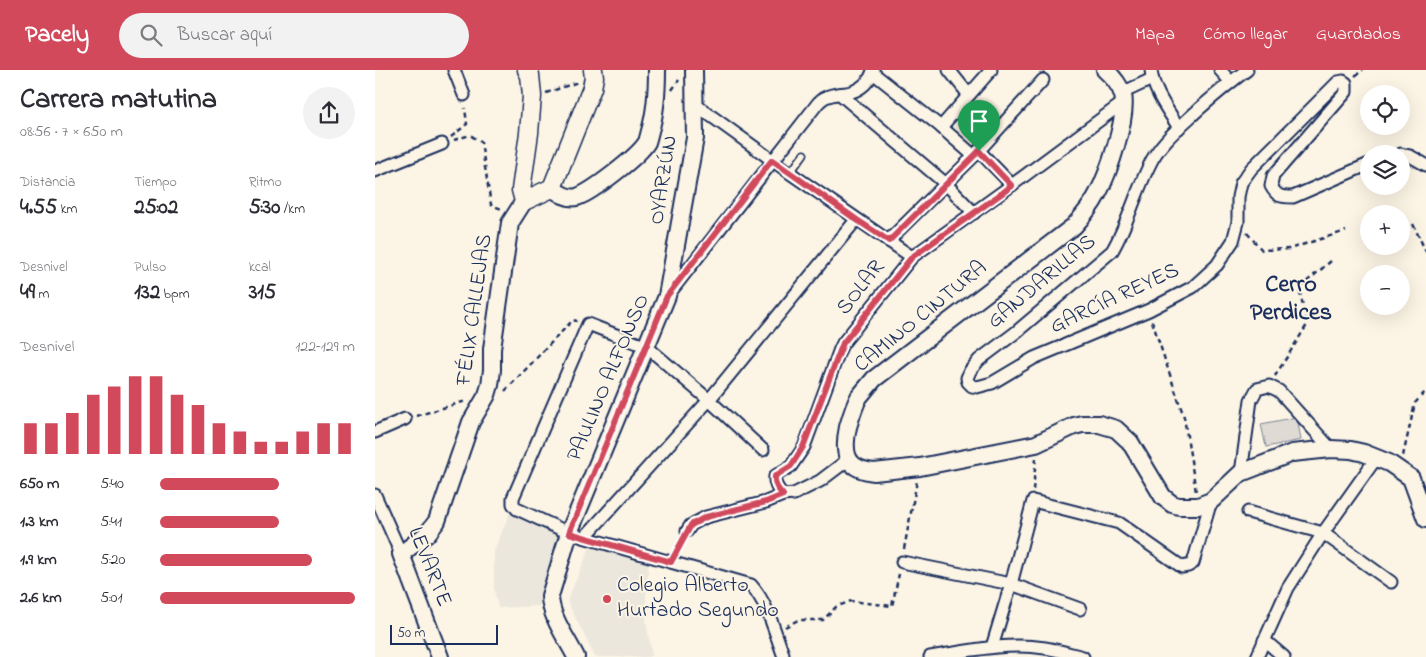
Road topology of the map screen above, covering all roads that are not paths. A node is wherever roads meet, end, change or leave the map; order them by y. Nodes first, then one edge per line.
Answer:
1 (454, 70) edge
2 (527, 70) edge
3 (657, 70) edge
4 (694, 70) edge
5 (949, 70) edge
6 (991, 70) edge
7 (1105, 70) edge
8 (1220, 70) edge
9 (1247, 70) edge
10 (873, 72) edge
11 (594, 73) edge
12 (1152, 75) edge
13 (1043, 80) dead end
14 (1230, 82) junction
15 (840, 94) junction
16 (464, 95) road end
17 (969, 95) junction
18 (1123, 98) junction
19 (696, 105) junction
20 (941, 127) junction
21 (1179, 128) junction
22 (442, 144) road end
23 (804, 154) dead end
24 (977, 154) junction
25 (1410, 156) edge
26 (772, 160) junction
27 (1426, 165) edge
28 (1360, 168) edge
29 (375, 171) edge
30 (790, 173) junction
31 (946, 184) junction
32 (1012, 186) junction
33 (552, 188) junction
34 (524, 202) junction
35 (974, 213) junction
36 (857, 220) junction
37 (889, 241) junction
38 (912, 257) junction
39 (667, 296) junction
40 (647, 347) junction
41 (967, 382) joint
42 (709, 400) junction
43 (405, 419) dead end
44 (375, 432) edge
45 (1331, 449) junction
46 (763, 450) dead end
47 (1377, 458) junction
48 (849, 459) junction
49 (1241, 473) junction
50 (375, 495) edge
51 (783, 495) junction
52 (1205, 504) junction
53 (1248, 512) dead end
54 (1426, 519) edge
55 (687, 531) road end
56 (569, 533) junction
57 (1323, 533) junction
58 (585, 537) junction
59 (401, 554) junction
60 (902, 562) road end
61 (1391, 582) dead end
62 (1011, 584) junction
63 (1080, 609) dead end
64 (1264, 640) junction
65 (991, 647) junction
66 (783, 654) dead end
67 (440, 657) edge
68 (576, 657) edge
69 (930, 657) edge
70 (1083, 657) edge
71 (1257, 657) edge
72 (1284, 657) edge

1 - 16 street
2 - 34 main road
3 - 33 main road
4 - 19 main road, OYARZÚN
5 - 17 street
6 - 17 street
7 - 18 main road
8 - 14 street
9 - 14 street, GANDARILLAS
10 - 15 street, PAULINO ALFONSO
10 - 20 street
11 - 33 main road
12 - 18 street, SOLAR
12 - 21 street
13 - 24 street
14 - 21 street, GANDARILLAS
15 - 26 street, PAULINO ALFONSO
15 - 31 street
17 - 20 street
18 - 32 street, SOLAR
18 - 48 main road, CAMINO CINTURA
19 - 26 street
19 - 39 main road, OYARZÚN
20 - 24 street
21 - 41 street, GANDARILLAS
22 - 29 street
23 - 30 lane
24 - 31 street
24 - 32 street
25 - 27 street
26 - 30 street
26 - 39 street, PAULINO ALFONSO
28 - 41 street, GARCÍA REYES
30 - 36 street
31 - 35 street
31 - 37 street
32 - 35 street, SOLAR
33 - 34 main road
34 - 59 main road, FÉLIX CALLEJAS
35 - 38 street, SOLAR
36 - 37 street
36 - 42 street
37 - 38 street
38 - 51 street, SOLAR
39 - 40 main road, PAULINO ALFONSO
40 - 42 street
40 - 56 main road, PAULINO ALFONSO
40 - 56 street
42 - 46 street
42 - 58 street
43 - 44 street
45 - 47 main road
45 - 49 main road
45 - 49 street
47 - 54 main road
47 - 57 street
48 - 51 street
48 - 52 main road
49 - 52 main road
50 - 59 street, LEVARTE
51 - 55 street
52 - 62 street
53 - 57 street
56 - 58 street
56 - 68 main road, PAULINO ALFONSO
57 - 61 street
57 - 64 street
58 - 66 street
59 - 67 main road, LEVARTE
60 - 62 street
62 - 63 street
62 - 65 street
64 - 71 street
64 - 72 street
65 - 69 street
65 - 70 street

